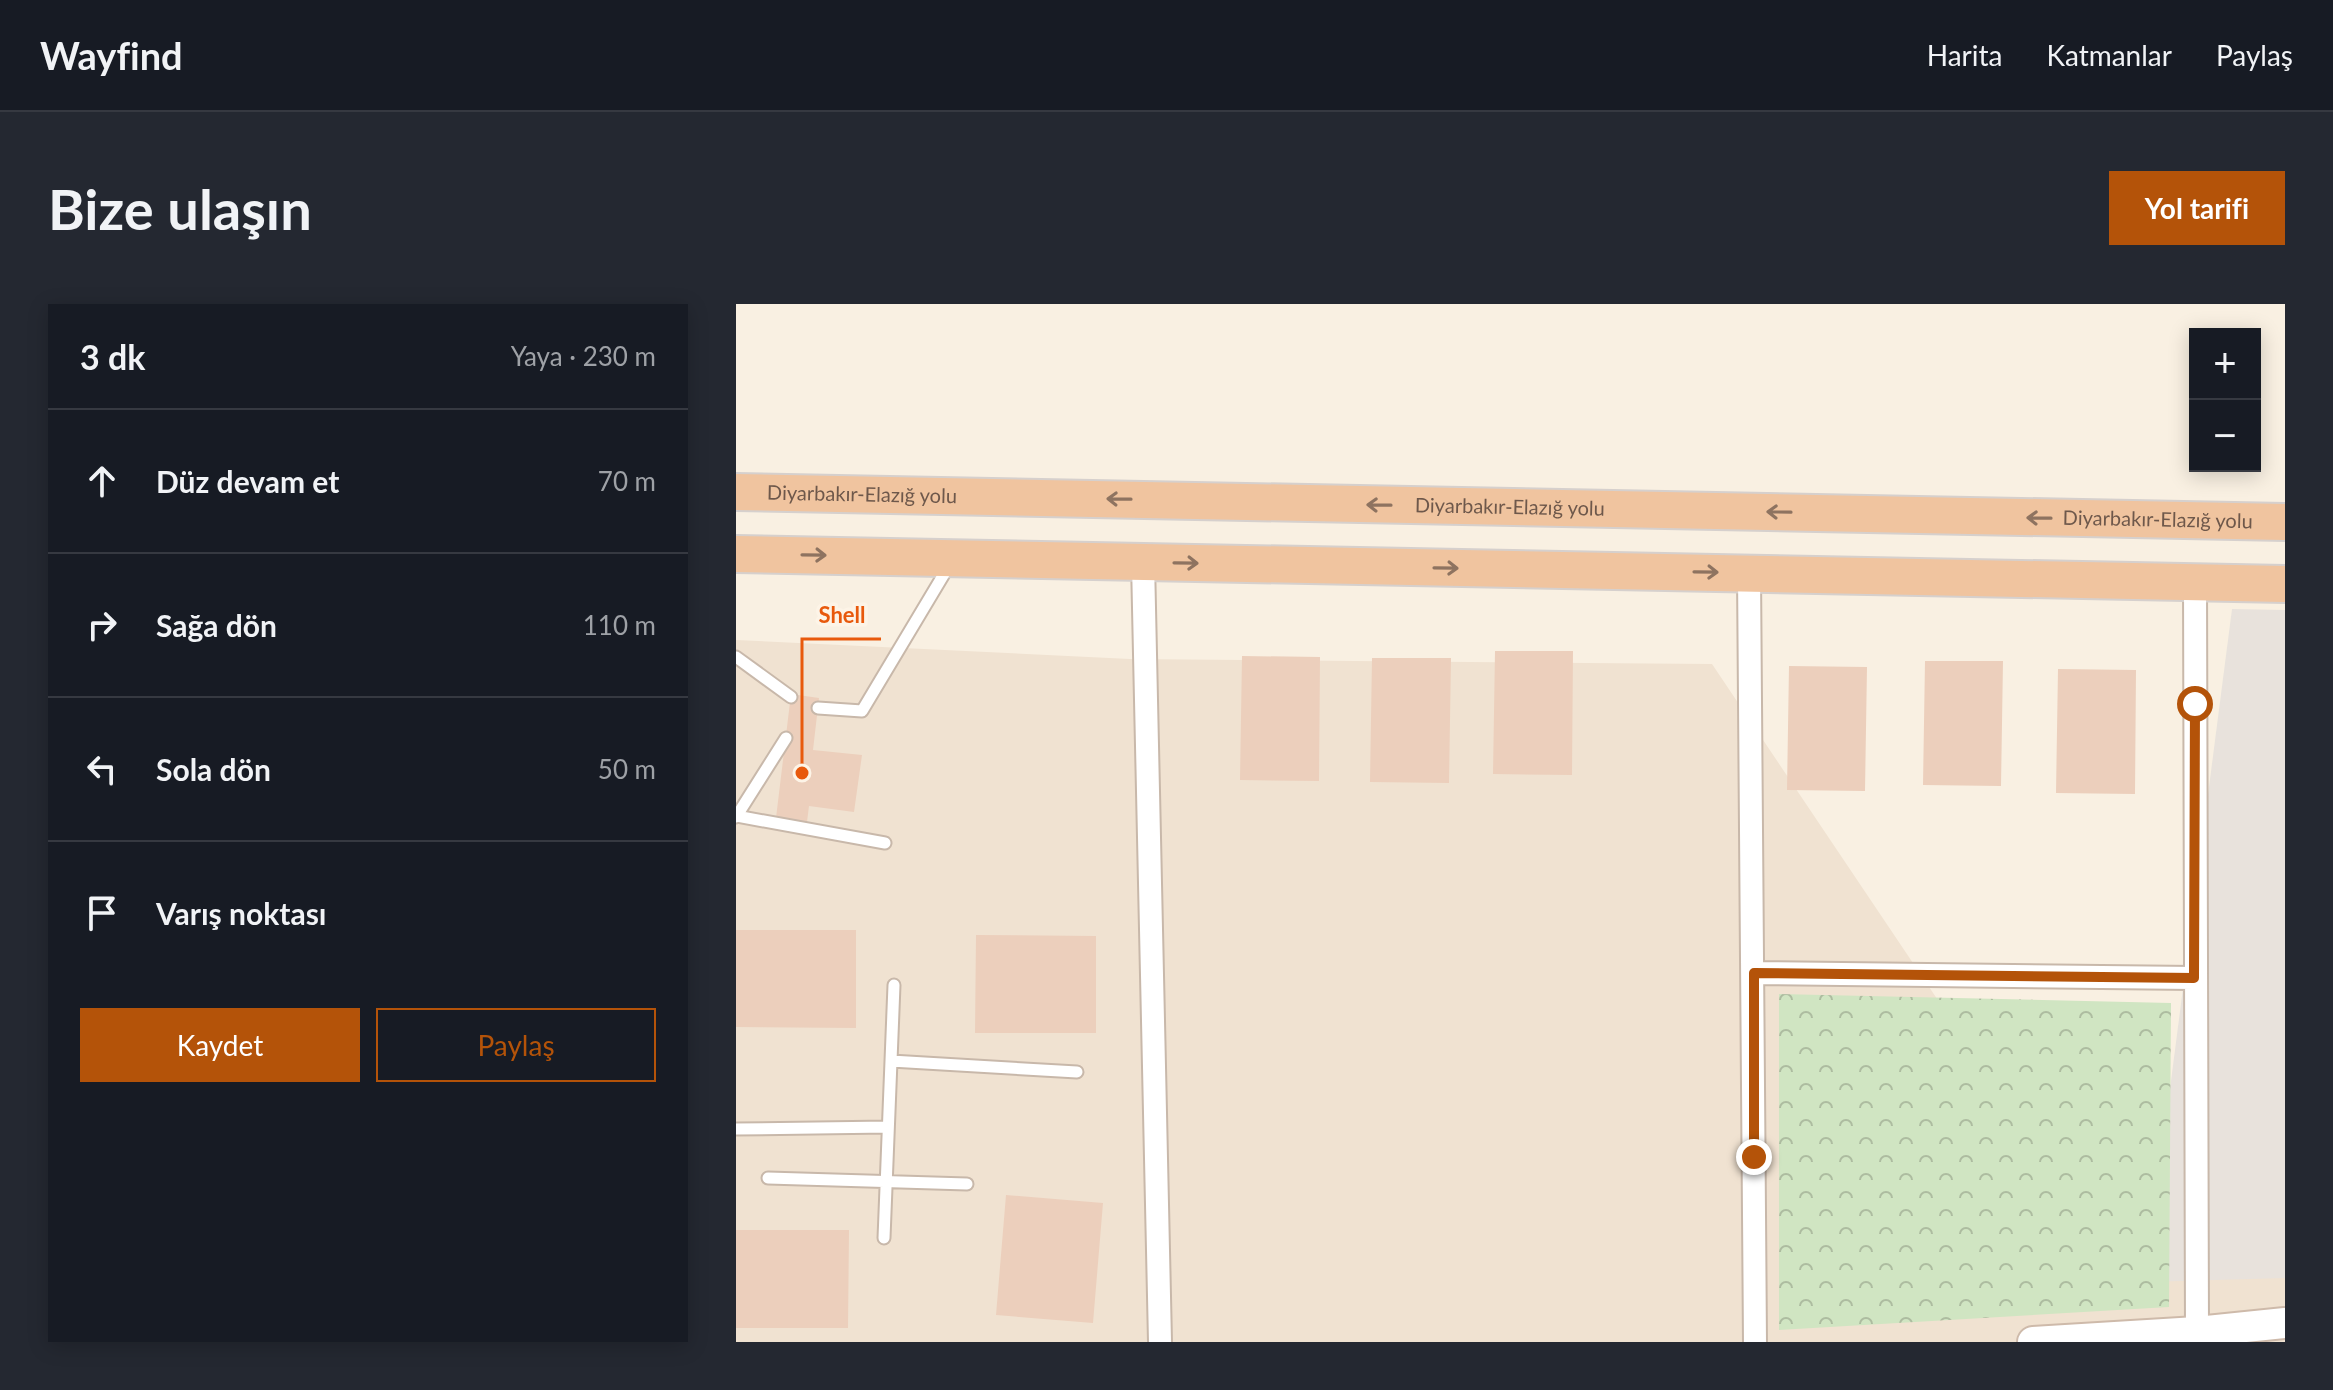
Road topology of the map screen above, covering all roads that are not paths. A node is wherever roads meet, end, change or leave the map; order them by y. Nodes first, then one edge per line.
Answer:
1 (736, 492) edge
2 (2285, 522) edge
3 (736, 554) edge
4 (954, 558) junction
5 (1143, 562) junction
6 (1749, 573) junction
7 (2195, 582) junction
8 (2285, 584) edge
9 (736, 657) edge
10 (791, 697) dead end
11 (818, 708) dead end
12 (786, 738) dead end
13 (736, 816) edge
14 (885, 843) dead end
15 (1754, 973) junction
16 (2194, 978) junction
17 (894, 985) dead end
18 (891, 1061) junction
19 (1077, 1072) dead end
20 (888, 1127) junction
21 (736, 1129) edge
22 (768, 1178) dead end
23 (886, 1182) junction
24 (967, 1184) dead end
25 (884, 1238) dead end
26 (2285, 1323) edge
27 (2197, 1332) junction
28 (1160, 1342) edge
29 (1755, 1342) edge
30 (2033, 1342) edge

2 -> 1 highway, Diyarbakır-Elazığ yolu
3 -> 4 highway
4 - 5 highway
4 - 11 lane
5 -> 6 highway
5 - 28 street
6 - 7 highway
6 - 15 street
7 - 8 highway
7 - 16 street
9 - 10 lane
12 - 13 lane
13 - 14 lane
15 - 16 street
15 - 29 street
16 - 27 street
17 - 18 lane
18 - 19 lane
18 - 20 lane
20 - 21 lane
20 - 23 lane
22 - 23 lane
23 - 24 lane
23 - 25 lane
26 - 27 main road
27 - 30 main road

